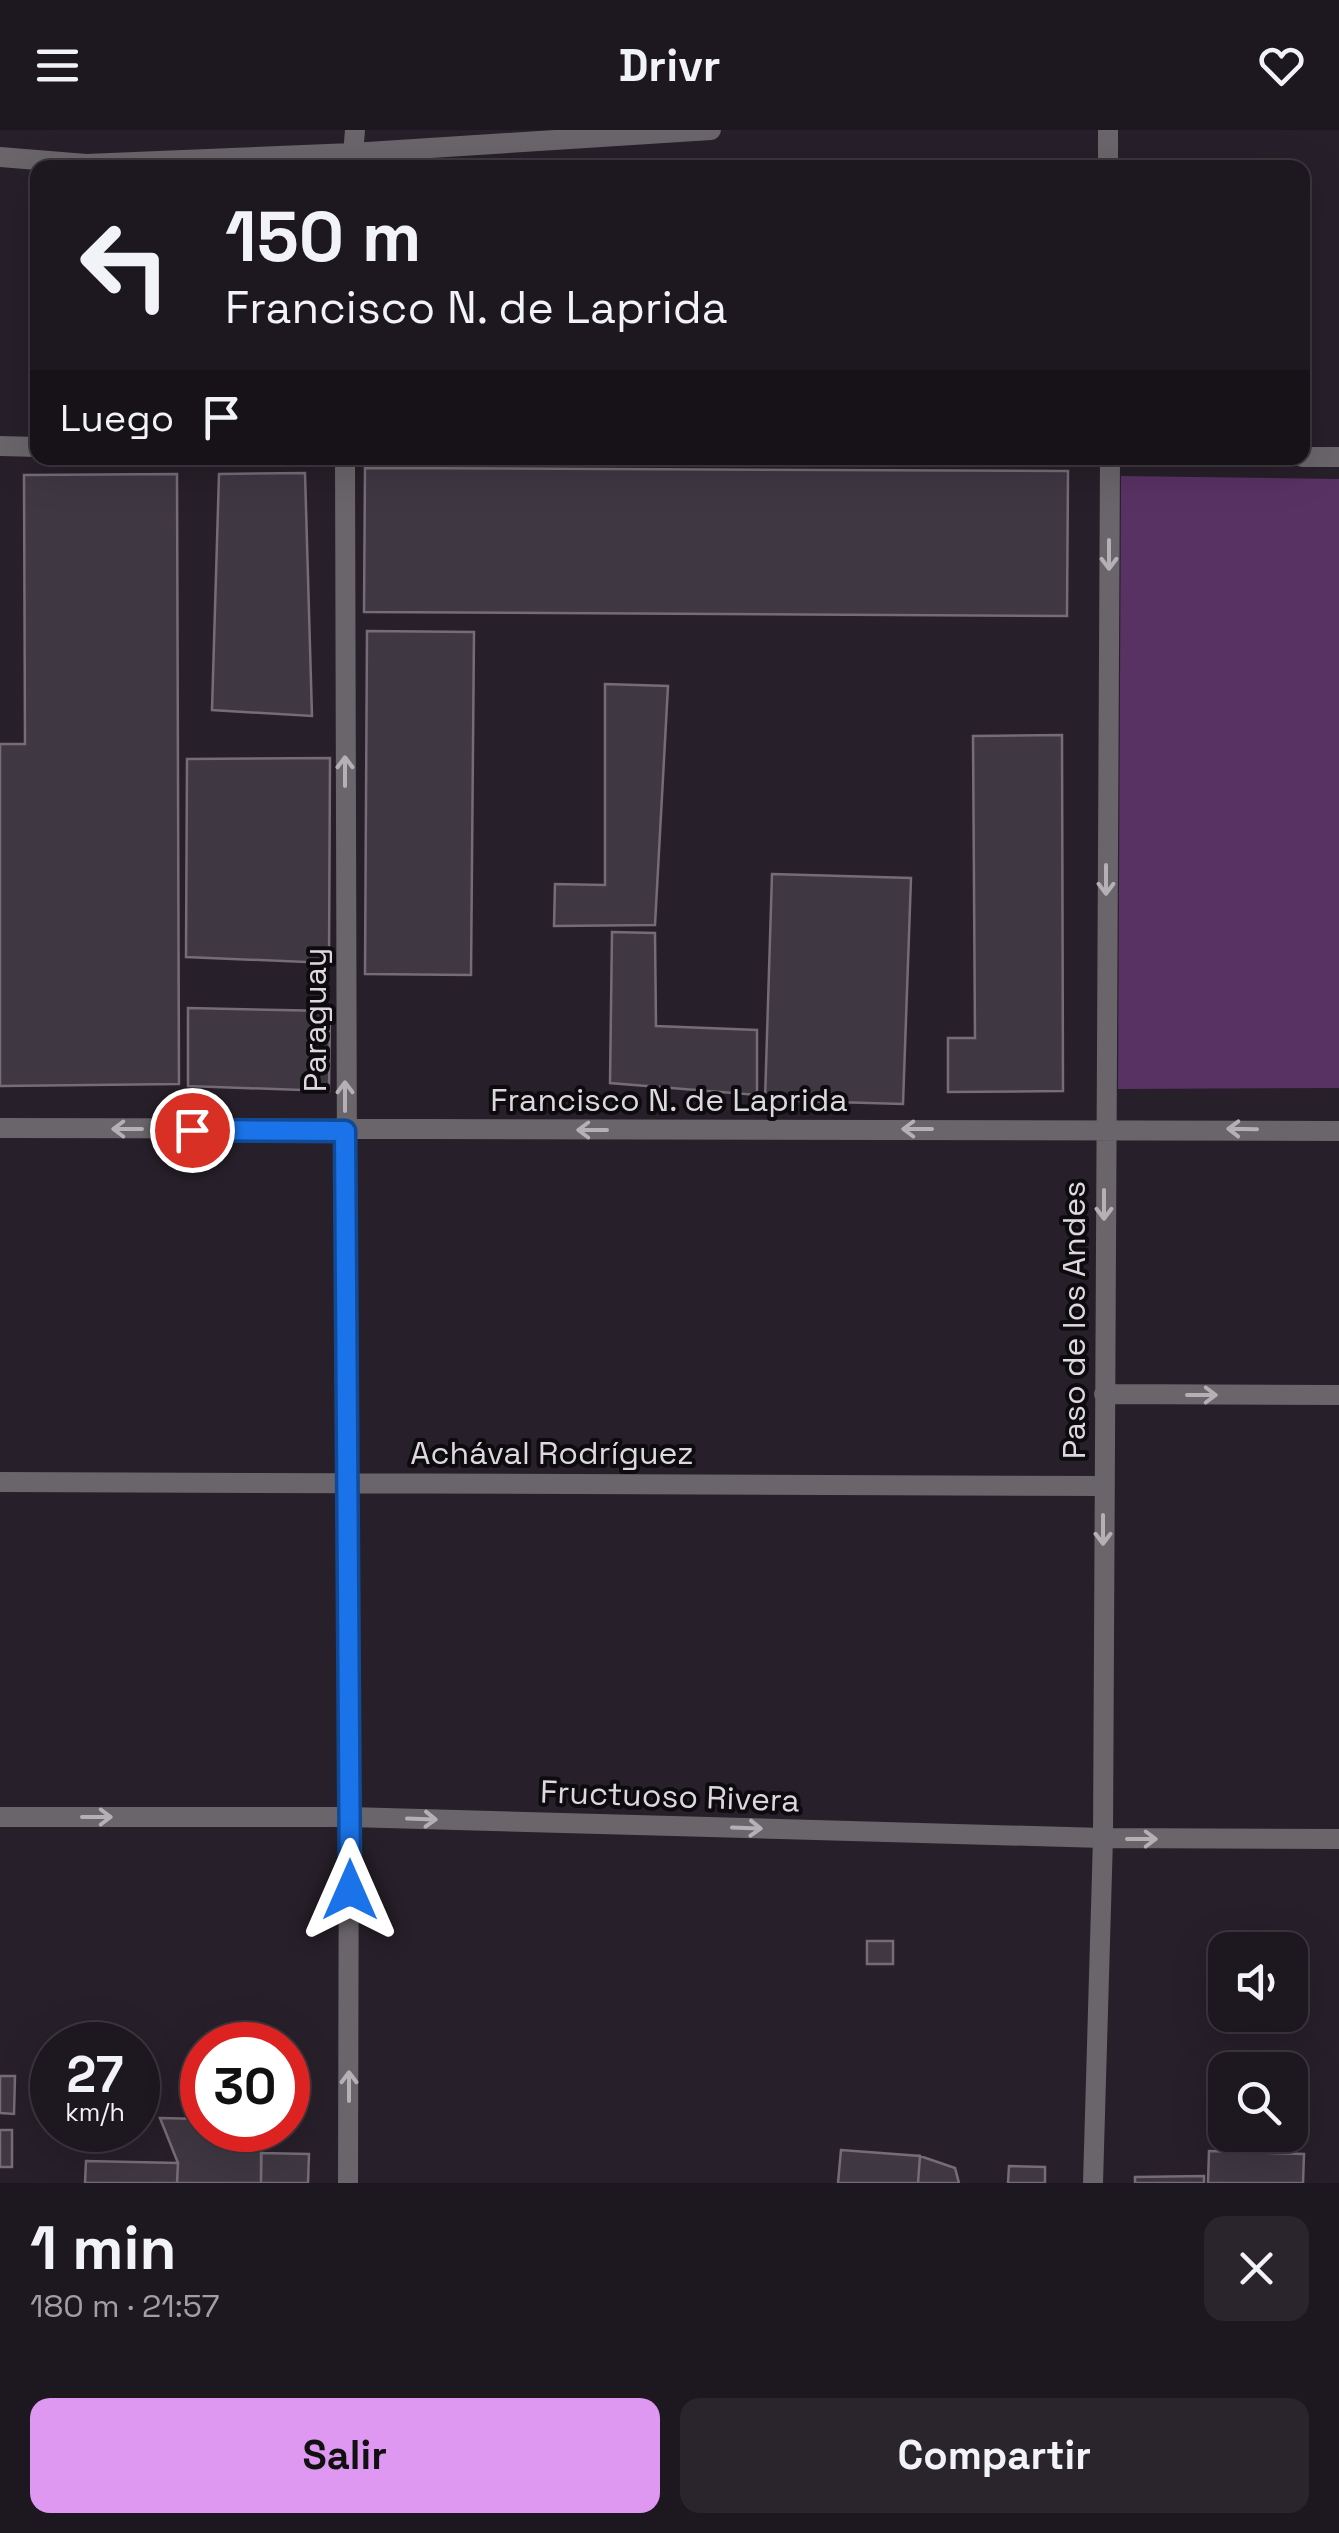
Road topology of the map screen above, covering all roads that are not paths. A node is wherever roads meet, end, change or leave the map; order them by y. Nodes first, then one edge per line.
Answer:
1 (356, 130) edge
2 (711, 130) edge
3 (1108, 130) edge
4 (0, 157) edge
5 (37, 160) edge
6 (352, 160) edge
7 (1108, 160) edge
8 (0, 446) edge
9 (30, 447) edge
10 (1310, 458) edge
11 (1339, 458) edge
12 (345, 465) edge
13 (1110, 465) edge
14 (0, 1128) edge
15 (1104, 1128) junction
16 (1339, 1130) edge
17 (345, 1131) junction
18 (1104, 1394) junction
19 (1339, 1395) edge
20 (0, 1482) edge
21 (347, 1482) junction
22 (1103, 1486) junction
23 (0, 1816) edge
24 (350, 1817) junction
25 (1102, 1838) junction
26 (1339, 1839) edge
27 (348, 2183) edge
28 (1093, 2183) edge

1 - 6 street
2 - 6 street
3 - 7 street
4 - 5 street
8 - 9 street
10 - 11 street
17 -> 12 street, Paraguay
13 -> 15 street, Paso de los Andes
17 -> 14 street, Francisco N. de Laprida
16 -> 15 street, Francisco N. de Laprida
15 -> 17 street, Francisco N. de Laprida
15 -> 18 street, Paso de los Andes
17 - 21 street, Paraguay
18 -> 19 street
18 - 22 street, Paso de los Andes
20 - 21 street, Achával Rodríguez
21 - 22 street, Achával Rodríguez
21 - 24 street, Paraguay
22 -> 25 street, Paso de los Andes
23 -> 24 street, Fructuoso Rivera
24 -> 25 street, Fructuoso Rivera
27 -> 24 street, Paraguay
25 -> 26 street, Fructuoso Rivera
25 - 28 street, Paso de los Andes

